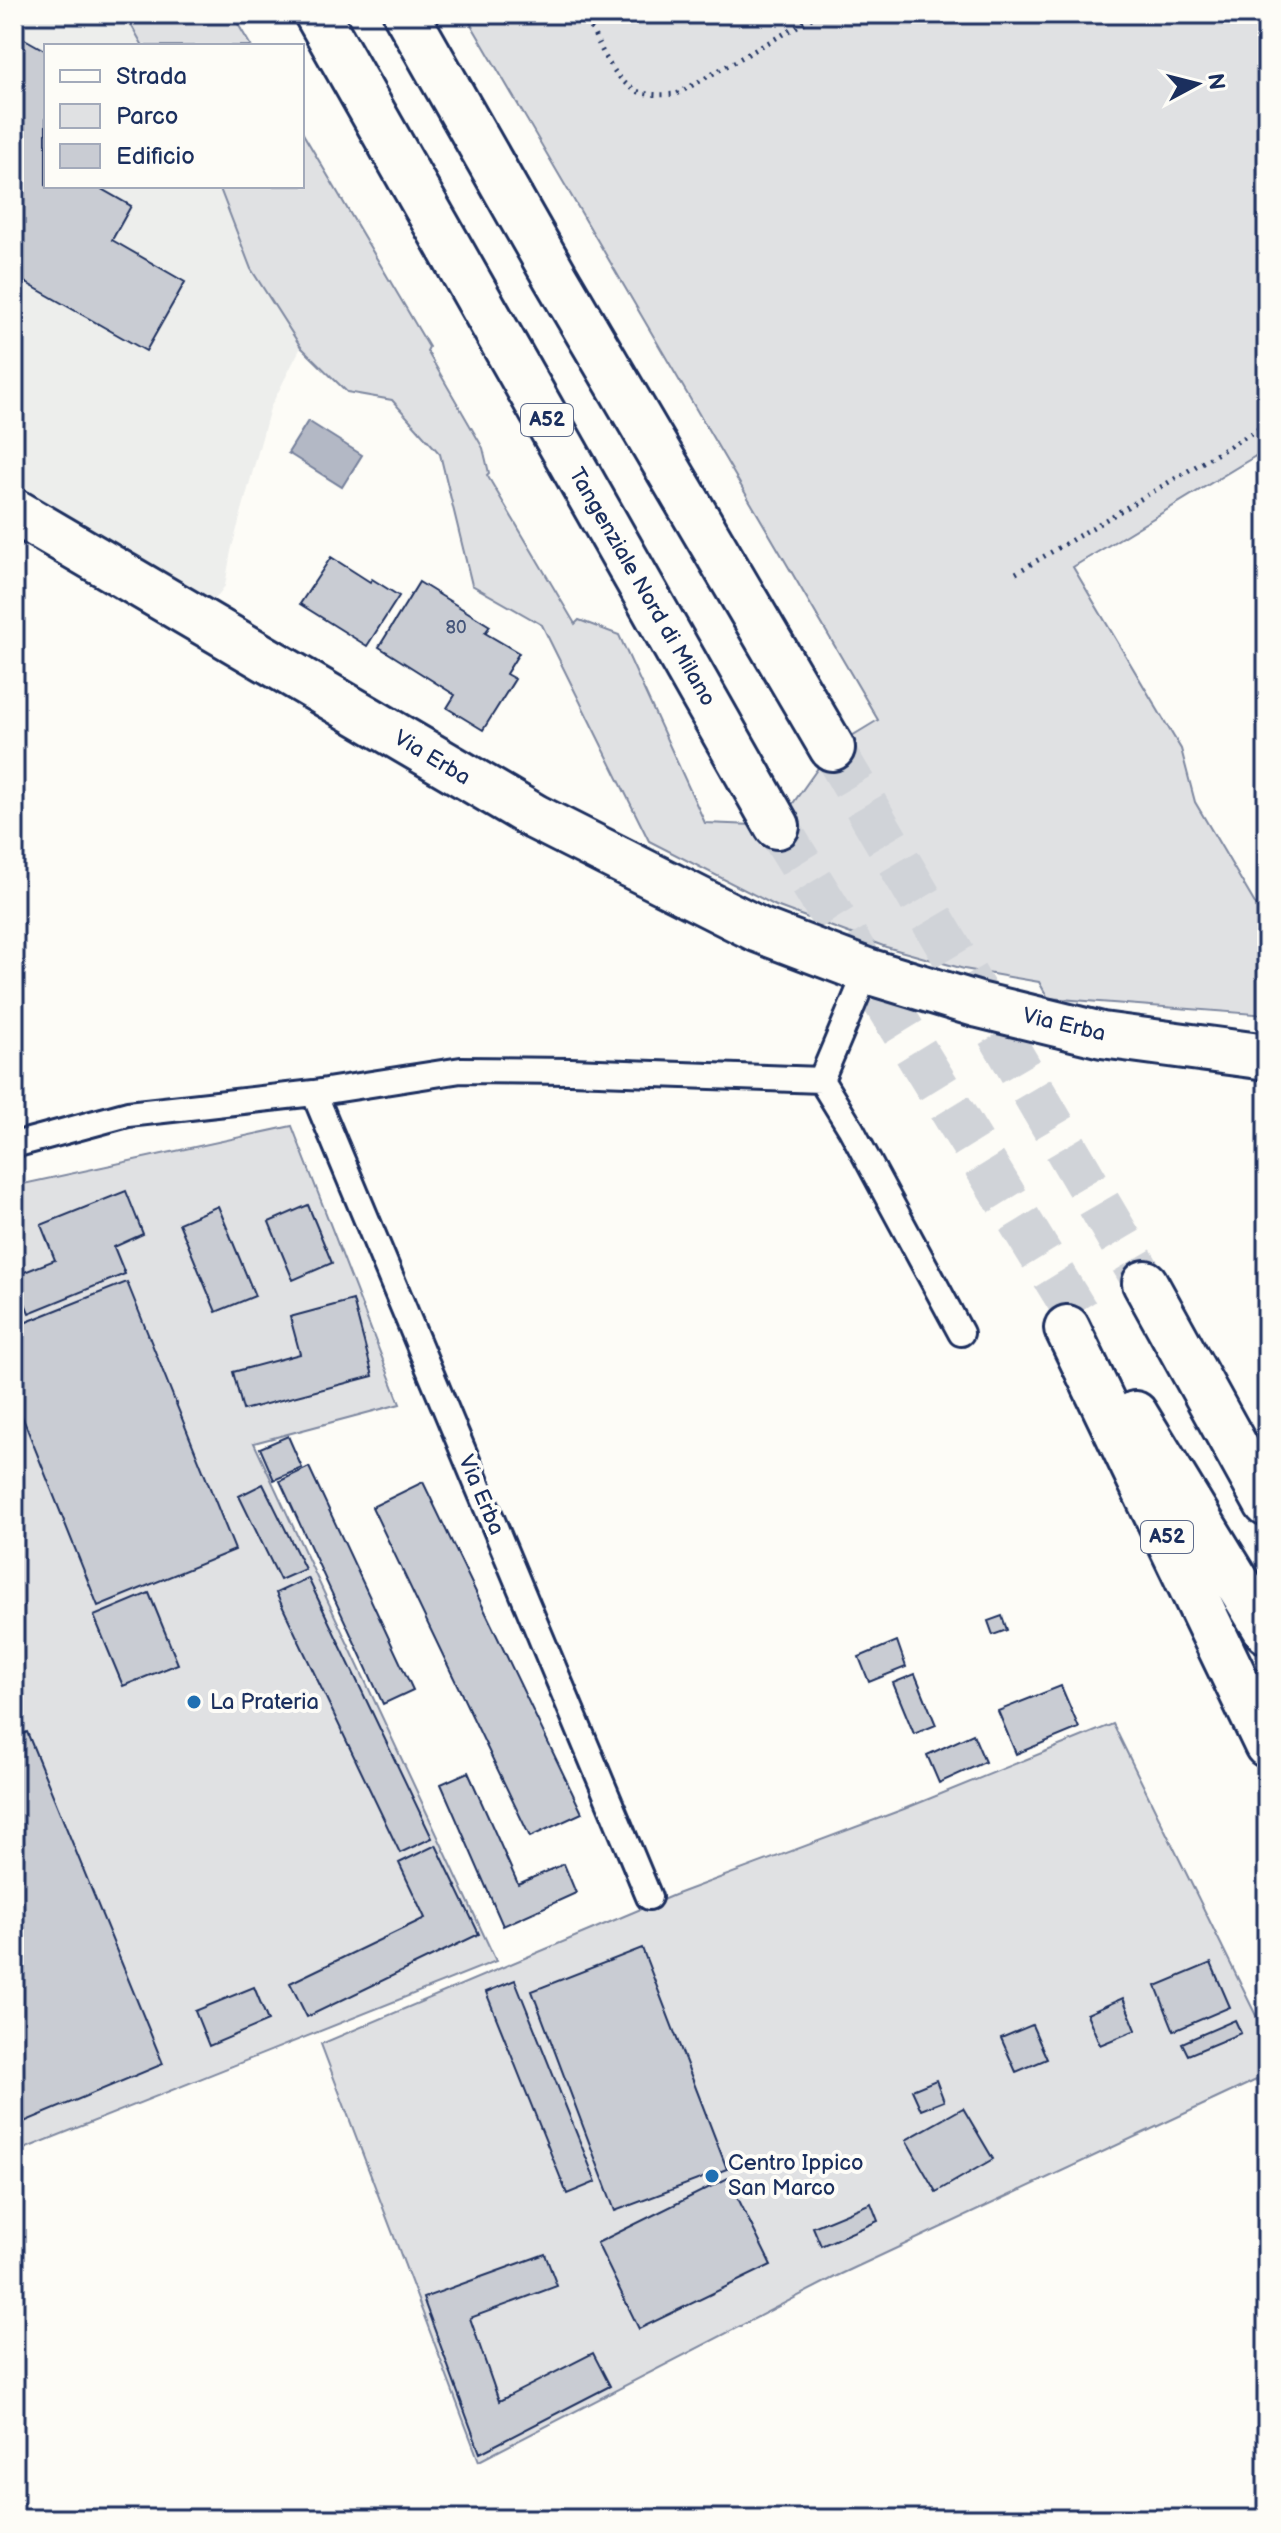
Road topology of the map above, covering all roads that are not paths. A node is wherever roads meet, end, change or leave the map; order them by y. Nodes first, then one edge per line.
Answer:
1 (317, 14) edge
2 (406, 14) edge
3 (14, 511) edge
4 (832, 748) tunnel mouth
5 (777, 826) tunnel mouth
6 (867, 971) junction
7 (1267, 1057) edge
8 (821, 1080) junction
9 (314, 1093) junction
10 (14, 1145) edge
11 (1145, 1283) tunnel mouth
12 (961, 1333) dead end
13 (1192, 1364) junction
14 (1267, 1474) edge
15 (1267, 1504) edge
16 (1267, 1631) edge
17 (1267, 1745) edge
18 (649, 1897) dead end

1 - 5 main road, Tangenziale Nord di Milano / A52
2 - 4 main road
3 - 6 main road, Via Erba
6 - 7 main road, Via Erba
6 - 8 lane
8 - 9 lane
8 - 12 lane
9 - 10 lane
9 - 18 lane, Via Erba
11 - 13 main road
13 - 14 main road
13 - 15 main road
16 - 17 main road, A52

